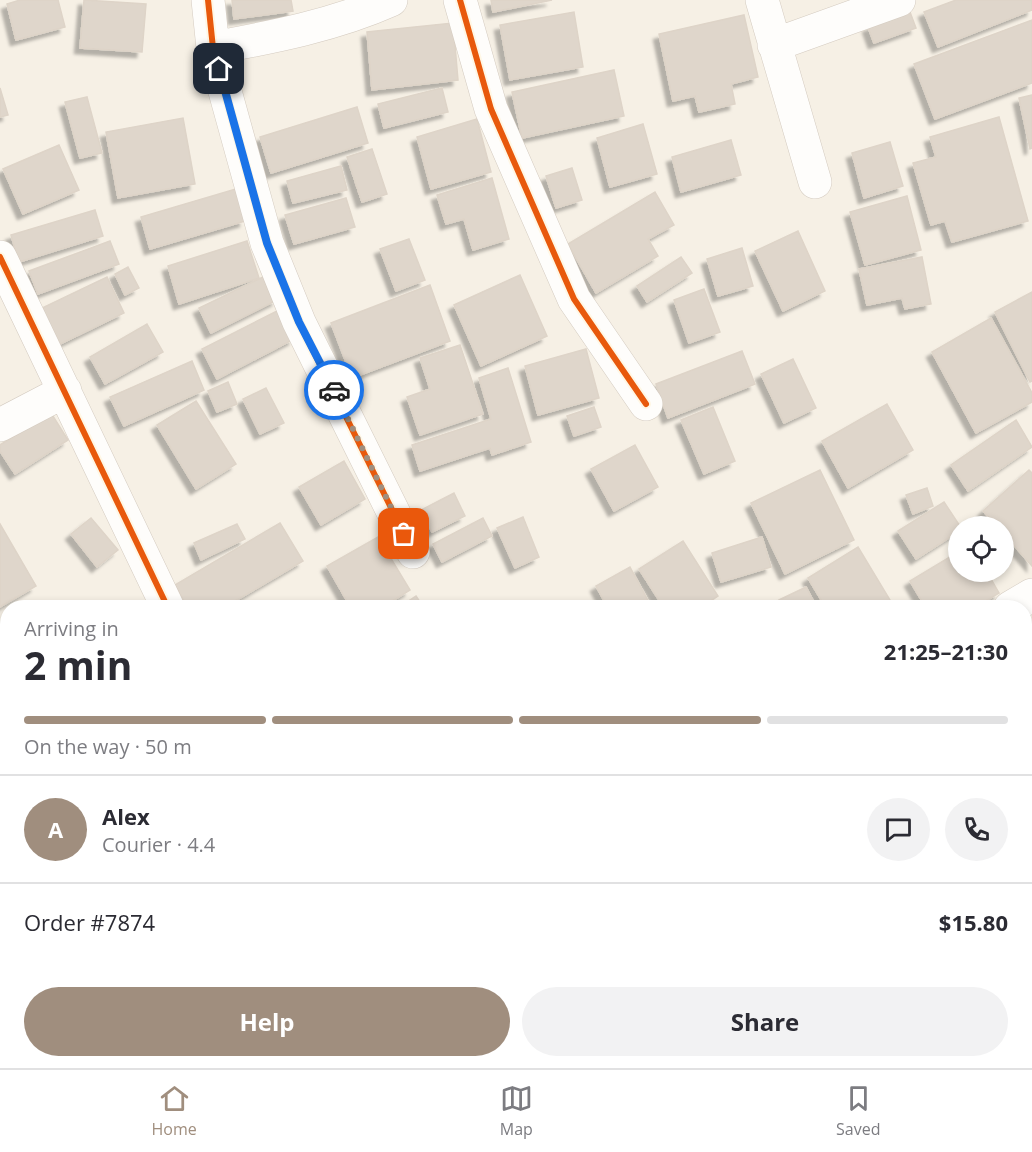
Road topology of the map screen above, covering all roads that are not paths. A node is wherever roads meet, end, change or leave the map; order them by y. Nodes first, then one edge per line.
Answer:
1 (208, 0) edge
2 (391, 0) edge
3 (460, 0) edge
4 (762, 0) edge
5 (899, 0) edge
6 (774, 45) junction
7 (213, 48) junction
8 (814, 182) dead end
9 (0, 257) edge
10 (65, 391) junction
11 (646, 404) dead end
12 (0, 425) edge
13 (413, 552) dead end
14 (164, 600) edge

1 - 7 street
2 - 7 street
3 - 11 street
4 - 6 street
5 - 6 street
6 - 8 street
7 - 13 street
9 - 10 street
10 - 12 street
10 - 14 street

